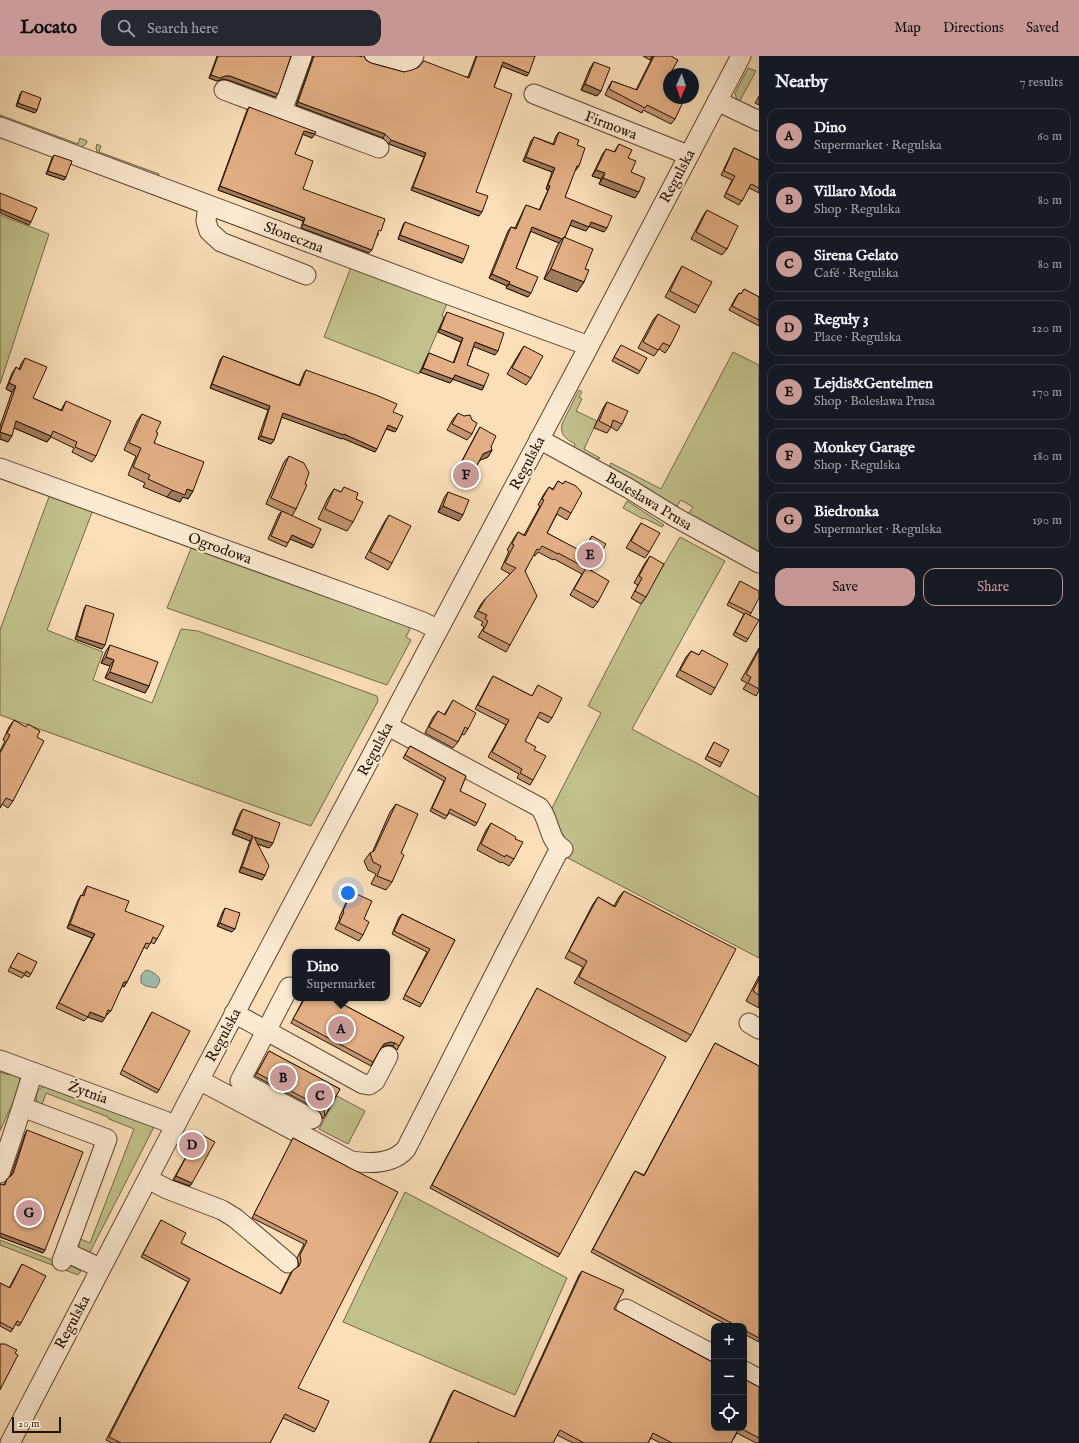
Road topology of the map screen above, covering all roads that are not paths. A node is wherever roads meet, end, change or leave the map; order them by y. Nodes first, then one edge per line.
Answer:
1 (302, 56) edge
2 (372, 56) edge
3 (414, 56) edge
4 (741, 56) edge
5 (224, 90) dead end
6 (534, 94) dead end
7 (717, 101) junction
8 (282, 111) junction
9 (759, 121) edge
10 (0, 127) edge
11 (379, 148) dead end
12 (688, 155) junction
13 (209, 205) junction
14 (306, 275) dead end
15 (589, 346) junction
16 (539, 439) junction
17 (0, 468) edge
18 (759, 563) edge
19 (438, 630) junction
20 (388, 726) junction
21 (289, 987) dead end
22 (234, 1013) junction
23 (266, 1031) junction
24 (388, 1056) dead end
25 (0, 1060) edge
26 (33, 1072) junction
27 (199, 1080) junction
28 (22, 1107) junction
29 (312, 1119) dead end
30 (175, 1126) junction
31 (0, 1173) edge
32 (148, 1179) junction
33 (288, 1262) dead end
34 (100, 1268) junction
35 (626, 1309) dead end
36 (711, 1353) edge
37 (747, 1372) edge
38 (759, 1378) edge
39 (10, 1443) edge

1 - 8 street
2 - 3 street
4 - 7 street, Regulska
5 - 8 street
6 - 12 street, Firmowa
7 - 9 street
7 - 12 street, Regulska
8 - 11 street
10 - 13 street, Słoneczna
12 - 15 street, Regulska
13 - 14 street
13 - 15 street, Słoneczna
15 - 16 street, Regulska
16 - 18 street, Bolesława Prusa
16 - 19 street, Regulska
17 - 19 street, Ogrodowa
19 - 20 street, Regulska
20 - 22 street, Regulska
20 - 27 street
21 - 23 street
22 - 23 street
22 - 27 street, Regulska
23 - 24 street
23 - 29 street
25 - 26 street, Żytnia
26 - 28 street
26 - 30 street, Żytnia
27 - 30 street, Regulska
28 - 31 street
28 - 34 street
30 - 32 street, Regulska
32 - 33 street
32 - 34 street, Regulska
34 - 39 street, Regulska
35 - 36 street
37 - 38 street

